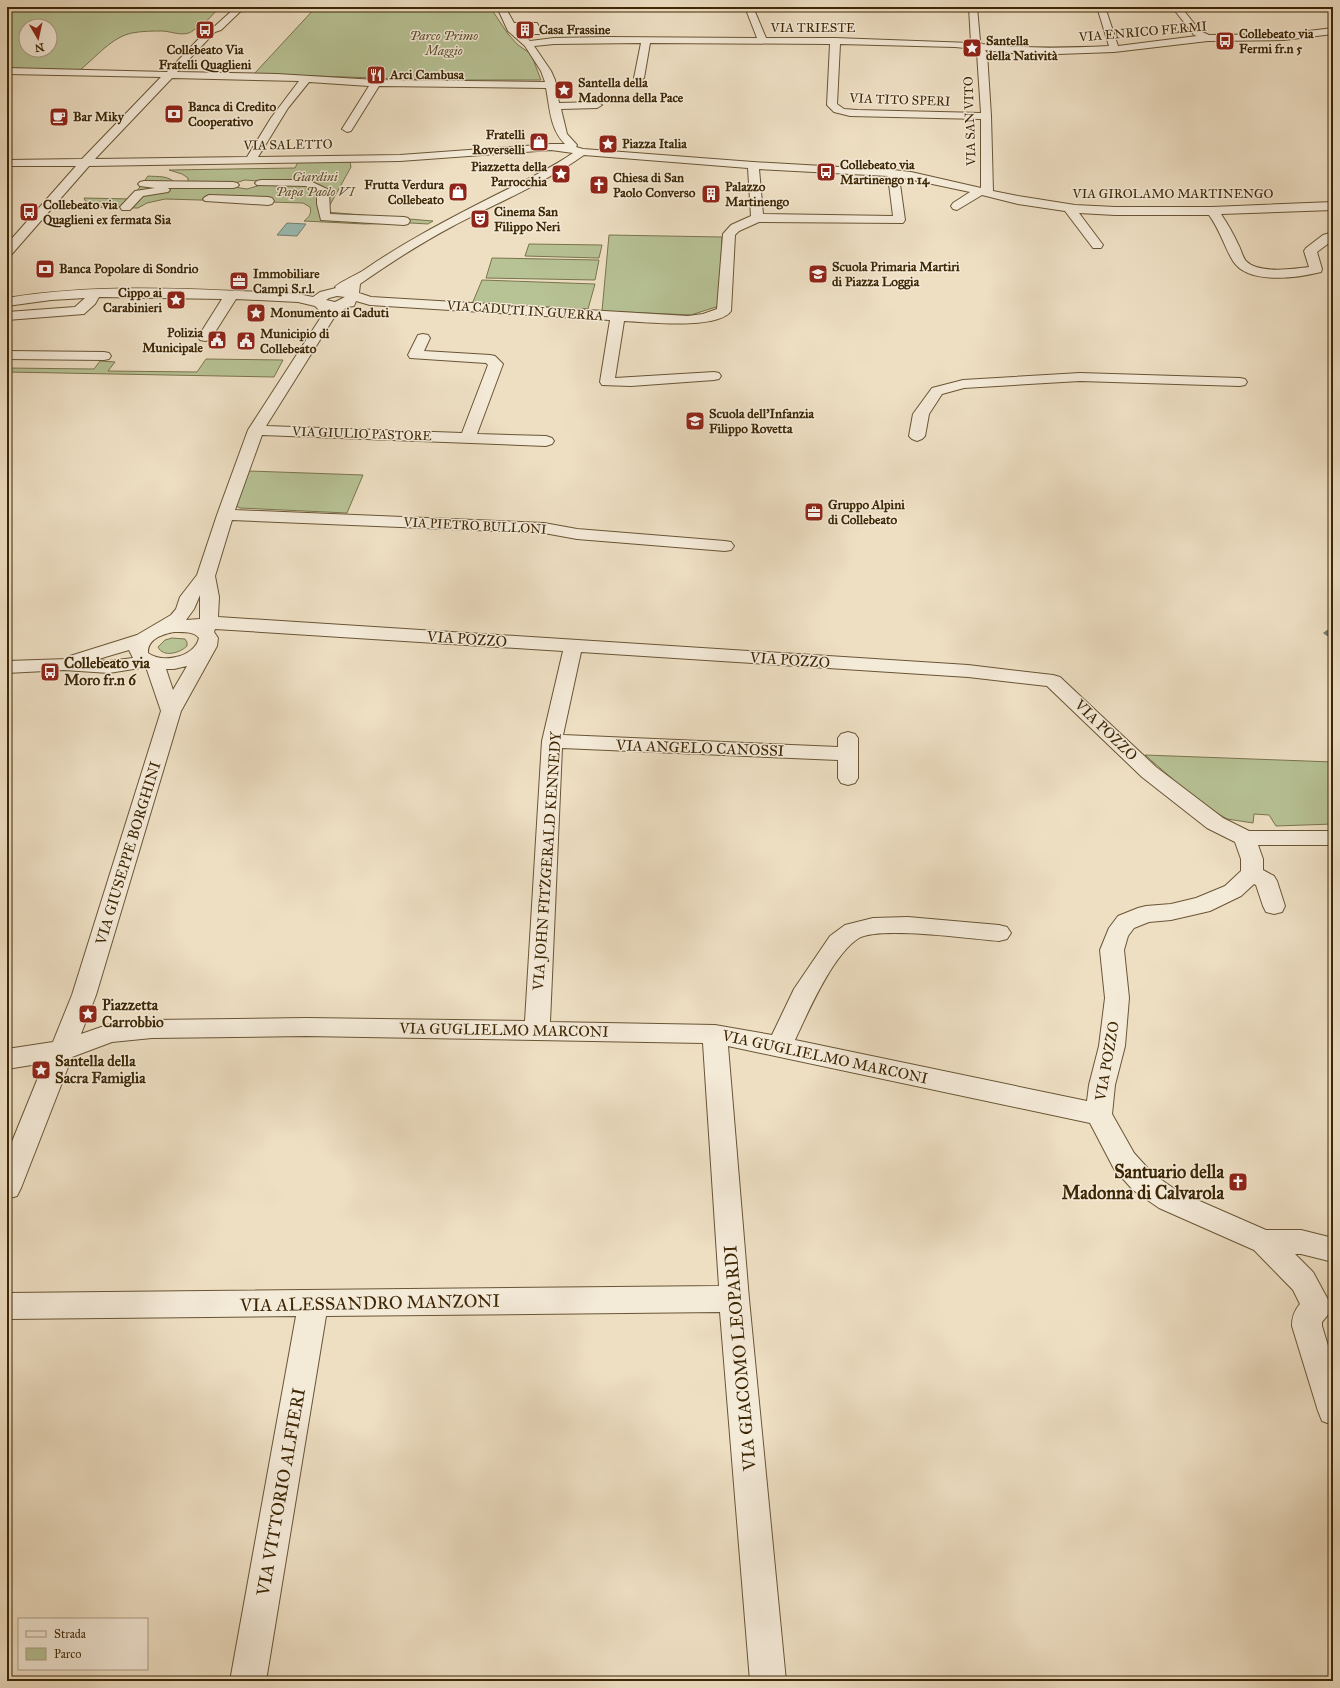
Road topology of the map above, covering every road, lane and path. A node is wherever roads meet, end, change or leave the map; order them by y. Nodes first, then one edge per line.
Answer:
1 (231, 7) edge
2 (241, 7) edge
3 (502, 7) edge
4 (749, 7) edge
5 (973, 7) edge
6 (1101, 7) edge
7 (1176, 7) edge
8 (511, 26) junction
9 (212, 30) junction
10 (1333, 31) edge
11 (537, 32) dead end
12 (1195, 36) junction
13 (646, 41) junction
14 (763, 41) junction
15 (835, 41) junction
16 (528, 44) junction
17 (980, 47) junction
18 (1114, 48) junction
19 (7, 71) edge
20 (170, 75) junction
21 (639, 78) dead end
22 (306, 79) junction
23 (376, 83) junction
24 (551, 85) junction
25 (597, 105) dead end
26 (554, 106) junction
27 (986, 116) junction
28 (348, 129) dead end
29 (570, 148) junction
30 (582, 152) junction
31 (353, 161) junction
32 (86, 162) junction
33 (7, 163) edge
34 (248, 167) junction
35 (754, 168) junction
36 (341, 169) dead end
37 (893, 173) junction
38 (955, 174) dead end
39 (325, 177) dead end
40 (818, 177) dead end
41 (983, 177) junction
42 (919, 178) junction
43 (308, 183) junction
44 (144, 184) dead end
45 (176, 184) junction
46 (261, 184) dead end
47 (233, 185) dead end
48 (247, 189) dead end
49 (983, 193) junction
50 (208, 199) dead end
51 (241, 200) junction
52 (268, 200) dead end
53 (957, 206) dead end
54 (1333, 206) edge
55 (126, 207) dead end
56 (1069, 208) junction
57 (1212, 211) junction
58 (446, 214) dead end
59 (466, 216) junction
60 (756, 218) junction
61 (404, 221) dead end
62 (1333, 236) edge
63 (1097, 245) dead end
64 (7, 252) edge
65 (354, 282) junction
66 (95, 293) junction
67 (231, 296) junction
68 (7, 298) edge
69 (21, 299) junction
70 (7, 302) edge
71 (334, 302) junction
72 (7, 316) edge
73 (614, 316) junction
74 (205, 337) dead end
75 (423, 338) dead end
76 (7, 354) edge
77 (104, 356) dead end
78 (714, 376) dead end
79 (1240, 382) dead end
80 (256, 430) junction
81 (917, 436) dead end
82 (468, 437) junction
83 (546, 441) dead end
84 (225, 514) junction
85 (726, 546) dead end
86 (206, 576) junction
87 (148, 636) junction
88 (206, 637) junction
89 (573, 646) junction
90 (151, 662) junction
91 (64, 664) junction
92 (7, 667) edge
93 (171, 711) junction
94 (552, 742) junction
95 (848, 778) dead end
96 (1245, 838) junction
97 (1333, 838) edge
98 (1252, 873) junction
99 (1274, 906) dead end
100 (998, 933) dead end
101 (537, 1031) junction
102 (714, 1034) junction
103 (780, 1046) junction
104 (7, 1060) edge
105 (59, 1060) junction
106 (1099, 1114) junction
107 (7, 1188) edge
108 (1264, 1242) junction
109 (1333, 1250) edge
110 (734, 1299) junction
111 (313, 1303) junction
112 (7, 1306) edge
113 (1325, 1310) edge
114 (1333, 1411) edge
115 (248, 1681) edge
116 (768, 1681) edge

1 - 9 street
2 - 9 street
3 - 8 street
4 - 14 street
5 - 17 street, VIA SAN VITO
6 - 18 street
7 - 12 street
8 - 11 street
8 - 16 street
9 - 20 street
10 - 12 street, VIA ENRICO FERMI
12 - 18 street, VIA ENRICO FERMI
13 - 14 street, VIA TRIESTE
13 - 16 street, VIA TRIESTE
13 - 21 street
14 - 15 street, VIA TRIESTE
15 - 17 street, VIA TRIESTE
15 - 27 street, VIA TITO SPERI
16 - 24 street
17 - 18 street, VIA ENRICO FERMI
17 - 27 street, VIA SAN VITO
19 - 20 street
20 - 22 street
20 - 32 street
22 - 23 street
22 - 34 street
23 - 24 street
23 - 28 street
24 - 26 street
25 - 26 street
26 - 29 street
27 - 41 street, VIA SAN VITO
29 - 30 street
29 - 31 street, VIA SALETTO
30 - 35 street, VIA GIROLAMO MARTINENGO
30 - 59 street
31 - 34 street, VIA SALETTO
31 - 36 street
32 - 33 street, VIA SALETTO
32 - 34 street, VIA SALETTO
32 - 64 street
35 - 37 street, VIA GIROLAMO MARTINENGO
35 - 40 street
35 - 60 street
37 - 42 street, VIA GIROLAMO MARTINENGO
37 - 60 street
38 - 42 street, VIA GIROLAMO MARTINENGO
39 - 43 street
41 - 42 street, VIA GIROLAMO MARTINENGO
41 - 49 street, VIA SAN VITO
42 - 49 street, VIA GIROLAMO MARTINENGO
43 - 46 street
43 - 61 street
44 - 45 street
45 - 47 street
45 - 55 street
48 - 51 street
49 - 53 street
49 - 56 street, VIA GIROLAMO MARTINENGO
50 - 51 street
51 - 52 street
54 - 57 street, VIA GIROLAMO MARTINENGO
56 - 57 street, VIA GIROLAMO MARTINENGO
56 - 63 street
57 - 62 street
58 - 59 street
59 - 65 street
60 - 73 street
65 - 71 street, VIA GIUSEPPE BORGHINI
65 - 71 street
66 - 67 street, VIA CADUTI IN GUERRA
66 - 69 street, VIA CADUTI IN GUERRA
66 - 72 street
67 - 71 street, VIA CADUTI IN GUERRA
67 - 74 street
68 - 69 street
69 - 70 street
71 - 73 street, VIA CADUTI IN GUERRA
71 - 80 street, VIA GIUSEPPE BORGHINI
73 - 78 street, VIA CADUTI IN GUERRA
75 - 82 street
76 - 77 street
79 - 81 street
80 - 82 street, VIA GIULIO PASTORE
80 - 84 street, VIA GIUSEPPE BORGHINI
82 - 83 street, VIA GIULIO PASTORE
84 - 85 street, VIA PIETRO BULLONI
84 - 86 street, VIA GIUSEPPE BORGHINI
86 - 87 street, VIA GIUSEPPE BORGHINI
86 - 88 street, VIA GIUSEPPE BORGHINI
87 - 88 street
87 - 90 street
87 - 91 street
88 - 89 street, VIA POZZO
88 - 90 street
88 - 93 street, VIA GIUSEPPE BORGHINI
89 - 94 street, VIA JOHN FITZGERALD KENNEDY
89 - 96 street, VIA POZZO
90 - 91 street
90 - 93 street
91 - 92 street
93 - 105 street, VIA GIUSEPPE BORGHINI
94 - 95 street, VIA ANGELO CANOSSI
94 - 101 street, VIA JOHN FITZGERALD KENNEDY
96 - 97 street, VIA POZZO
96 - 98 street
98 - 99 street
98 - 106 street, VIA POZZO
100 - 103 street
101 - 102 street, VIA GUGLIELMO MARCONI
101 - 105 street, VIA GUGLIELMO MARCONI
102 - 103 street, VIA GUGLIELMO MARCONI
102 - 110 street, VIA GIACOMO LEOPARDI
103 - 106 street, VIA GUGLIELMO MARCONI
104 - 105 street
105 - 107 street
106 - 108 street
108 - 109 street
108 - 113 street
110 - 111 street, VIA ALESSANDRO MANZONI
110 - 116 street, VIA GIACOMO LEOPARDI
111 - 112 street, VIA ALESSANDRO MANZONI
111 - 115 street, VIA VITTORIO ALFIERI
113 - 114 street

